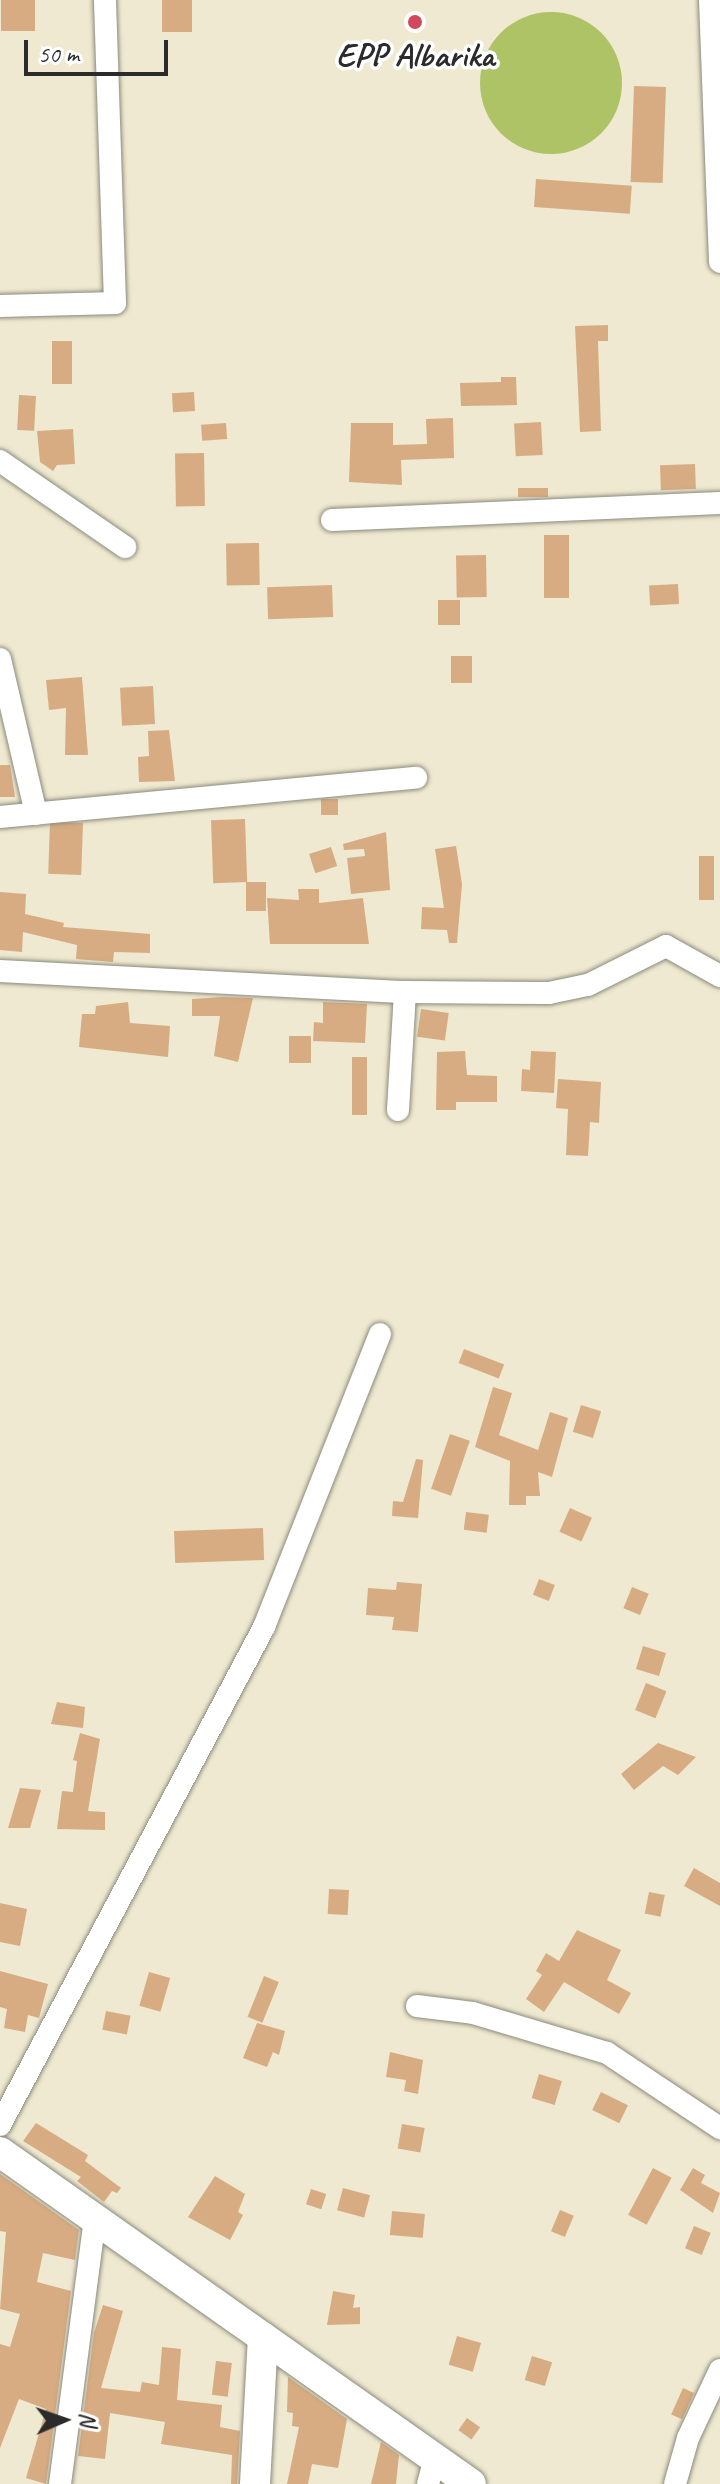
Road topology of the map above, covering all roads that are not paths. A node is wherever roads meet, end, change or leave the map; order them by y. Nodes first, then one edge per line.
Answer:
1 (105, 0) edge
2 (710, 0) edge
3 (716, 58) edge
4 (720, 262) edge
5 (0, 306) edge
6 (0, 461) edge
7 (720, 503) edge
8 (332, 520) dead end
9 (125, 547) dead end
10 (0, 659) edge
11 (416, 778) dead end
12 (36, 814) junction
13 (0, 817) edge
14 (0, 971) edge
15 (720, 976) edge
16 (405, 992) junction
17 (398, 1110) dead end
18 (380, 1334) dead end
19 (417, 2006) dead end
20 (0, 2125) edge
21 (720, 2128) edge
22 (0, 2152) edge
23 (95, 2219) junction
24 (263, 2337) junction
25 (720, 2370) edge
26 (432, 2471) edge
27 (60, 2484) edge
28 (255, 2484) edge
29 (471, 2484) edge
30 (675, 2484) edge

1 - 5 street
2 - 3 street
3 - 4 street
6 - 9 street
7 - 8 street
10 - 12 street
11 - 12 street
12 - 13 street
14 - 16 street
15 - 16 street
16 - 17 street
18 - 20 street
19 - 21 street
22 - 23 street
23 - 24 street
23 - 27 street
24 - 26 street
24 - 28 street
25 - 30 street
26 - 29 street

